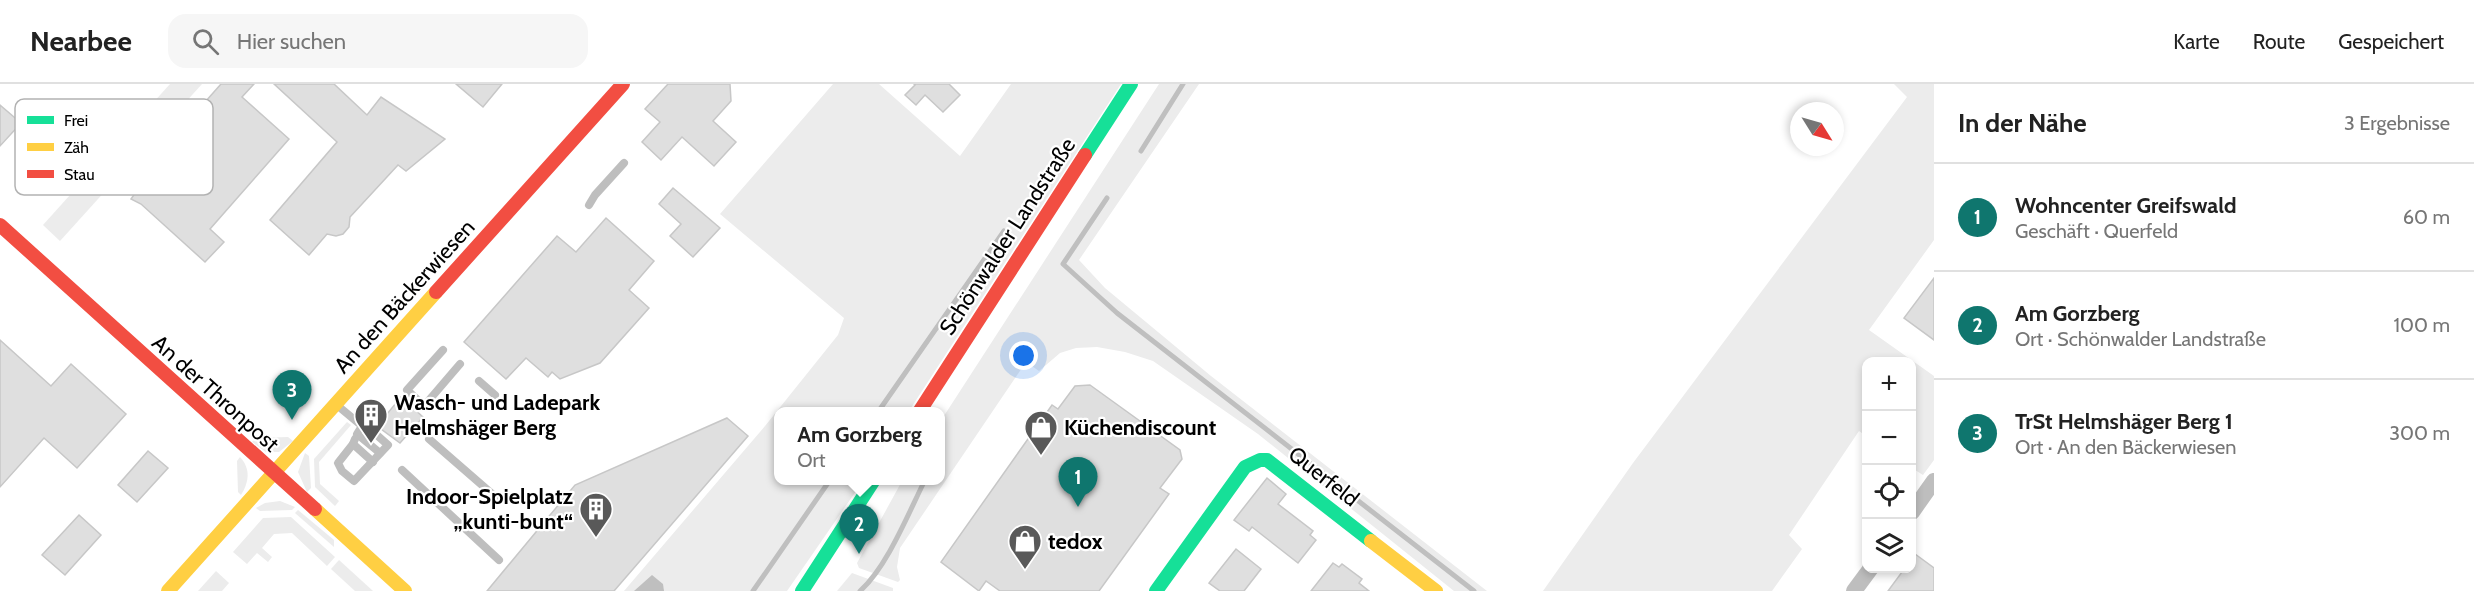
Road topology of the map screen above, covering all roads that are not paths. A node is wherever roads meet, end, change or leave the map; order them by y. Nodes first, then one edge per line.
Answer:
1 (623, 84) edge
2 (1131, 84) edge
3 (624, 163) dead end
4 (589, 205) dead end
5 (0, 225) edge
6 (443, 350) dead end
7 (460, 364) dead end
8 (479, 381) dead end
9 (495, 395) dead end
10 (336, 404) junction
11 (922, 407) edge
12 (359, 430) junction
13 (429, 439) dead end
14 (352, 444) junction
15 (380, 453) junction
16 (373, 462) junction
17 (402, 470) dead end
18 (275, 474) junction
19 (1934, 481) edge
20 (871, 485) edge
21 (498, 499) dead end
22 (1916, 505) edge
23 (499, 560) dead end
24 (1867, 573) edge
25 (168, 591) edge
26 (405, 591) edge
27 (802, 591) edge
28 (1155, 591) edge
29 (1437, 591) edge
30 (1854, 591) edge

1 - 10 street, An den Bäckerwiesen
2 - 11 street, Schönwalder Landstraße
3 - 4 lane
5 - 18 street, An der Thronpost
6 - 7 lane
8 - 9 lane
10 - 12 lane
10 - 18 street, An den Bäckerwiesen
12 - 14 lane
12 - 15 lane
12 - 15 lane
13 - 21 lane
14 - 16 lane
14 - 16 lane
15 - 16 lane
17 - 23 lane
18 - 25 street, An den Bäckerwiesen
18 - 26 street, An der Thronpost
19 - 22 street
20 - 27 street
24 - 30 street
28 - 29 street, Querfeld

